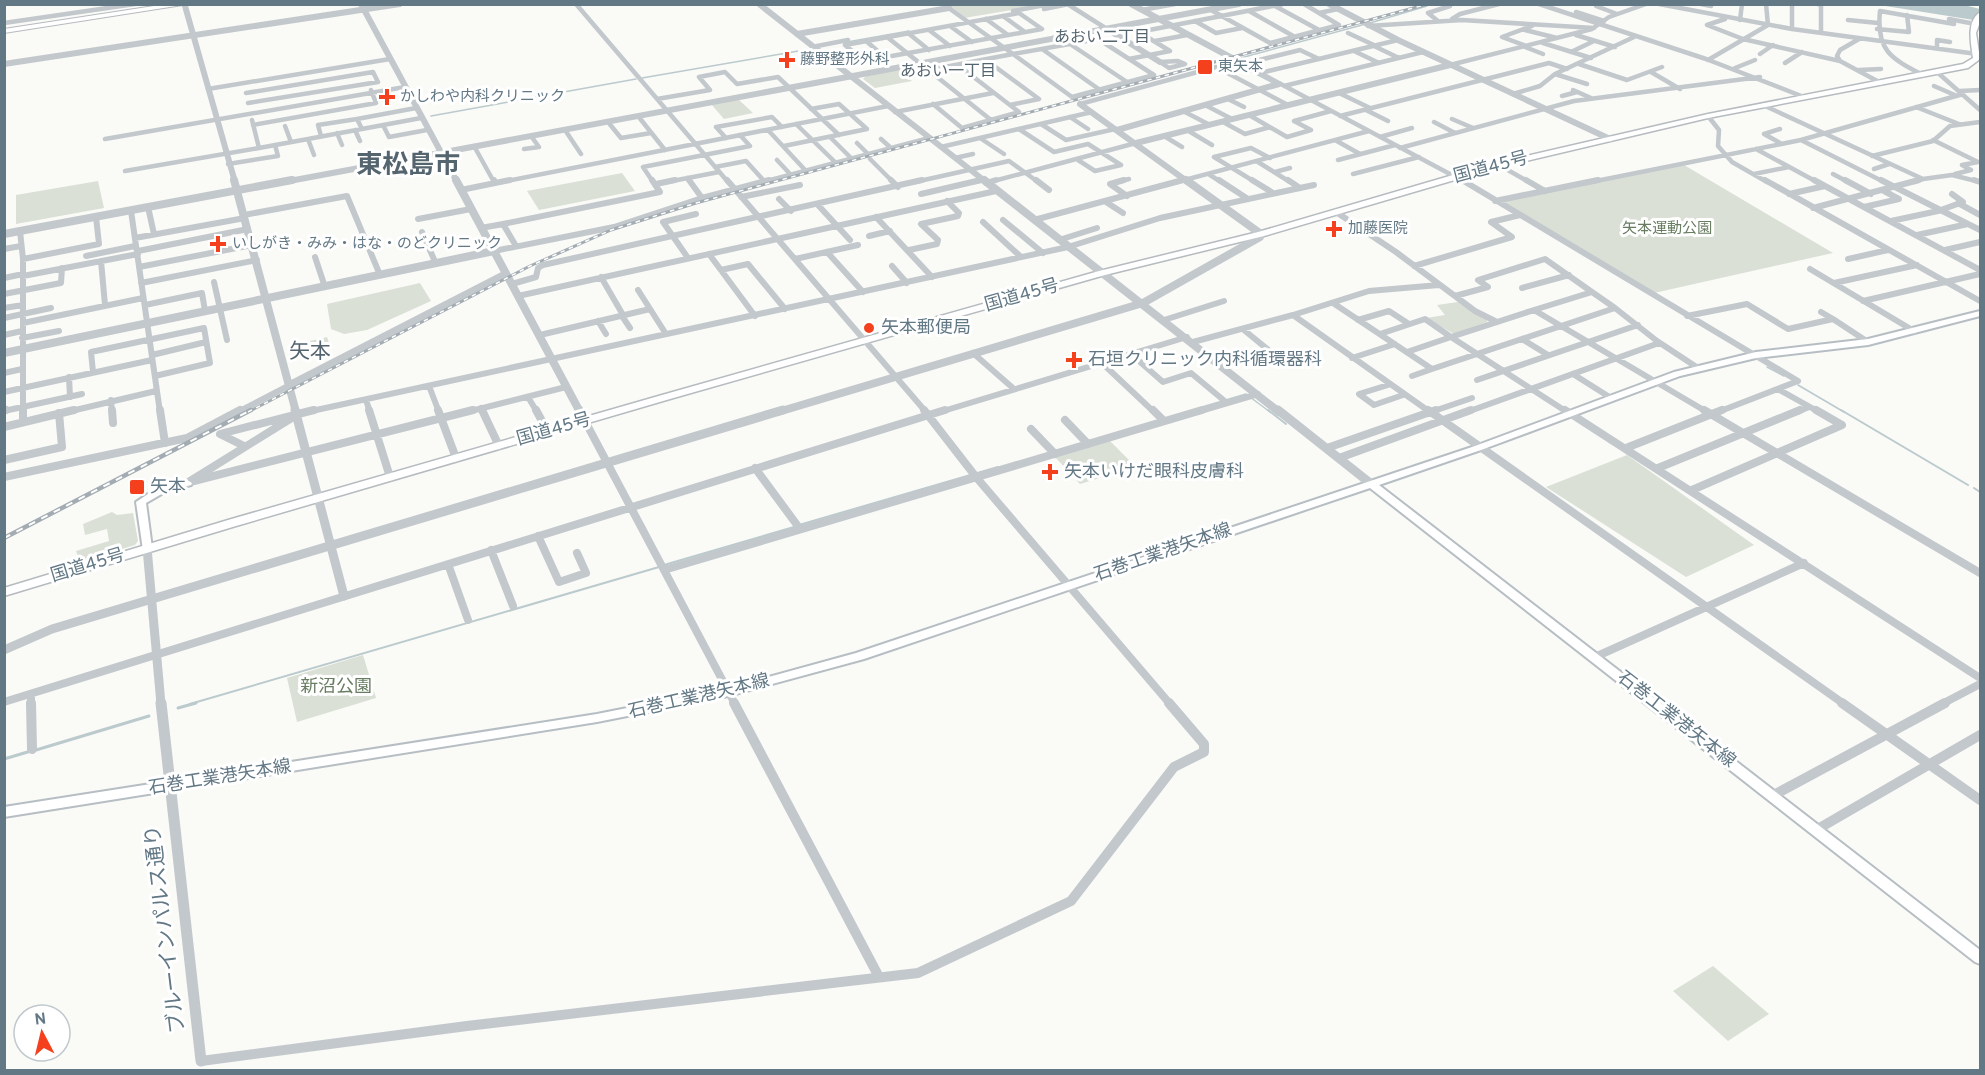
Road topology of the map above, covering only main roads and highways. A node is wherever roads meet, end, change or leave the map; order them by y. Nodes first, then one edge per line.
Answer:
1 (167, 4) edge
2 (185, 5) edge
3 (1977, 20) edge
4 (4, 30) edge
5 (1978, 56) edge
6 (1980, 315) edge
7 (187, 483) road end
8 (1370, 483) junction
9 (147, 548) junction
10 (4, 592) edge
11 (4, 812) edge
12 (1980, 958) edge

1 - 4 highway
2 - 4 highway
3 - 5 highway
5 - 9 highway, 国道45号
6 - 8 main road, 石巻工業港矢本線
7 - 9 main road, ブルーインパルス通り
8 - 11 main road, 石巻工業港矢本線
8 - 12 main road, 石巻工業港矢本線
9 - 10 highway, 国道45号

